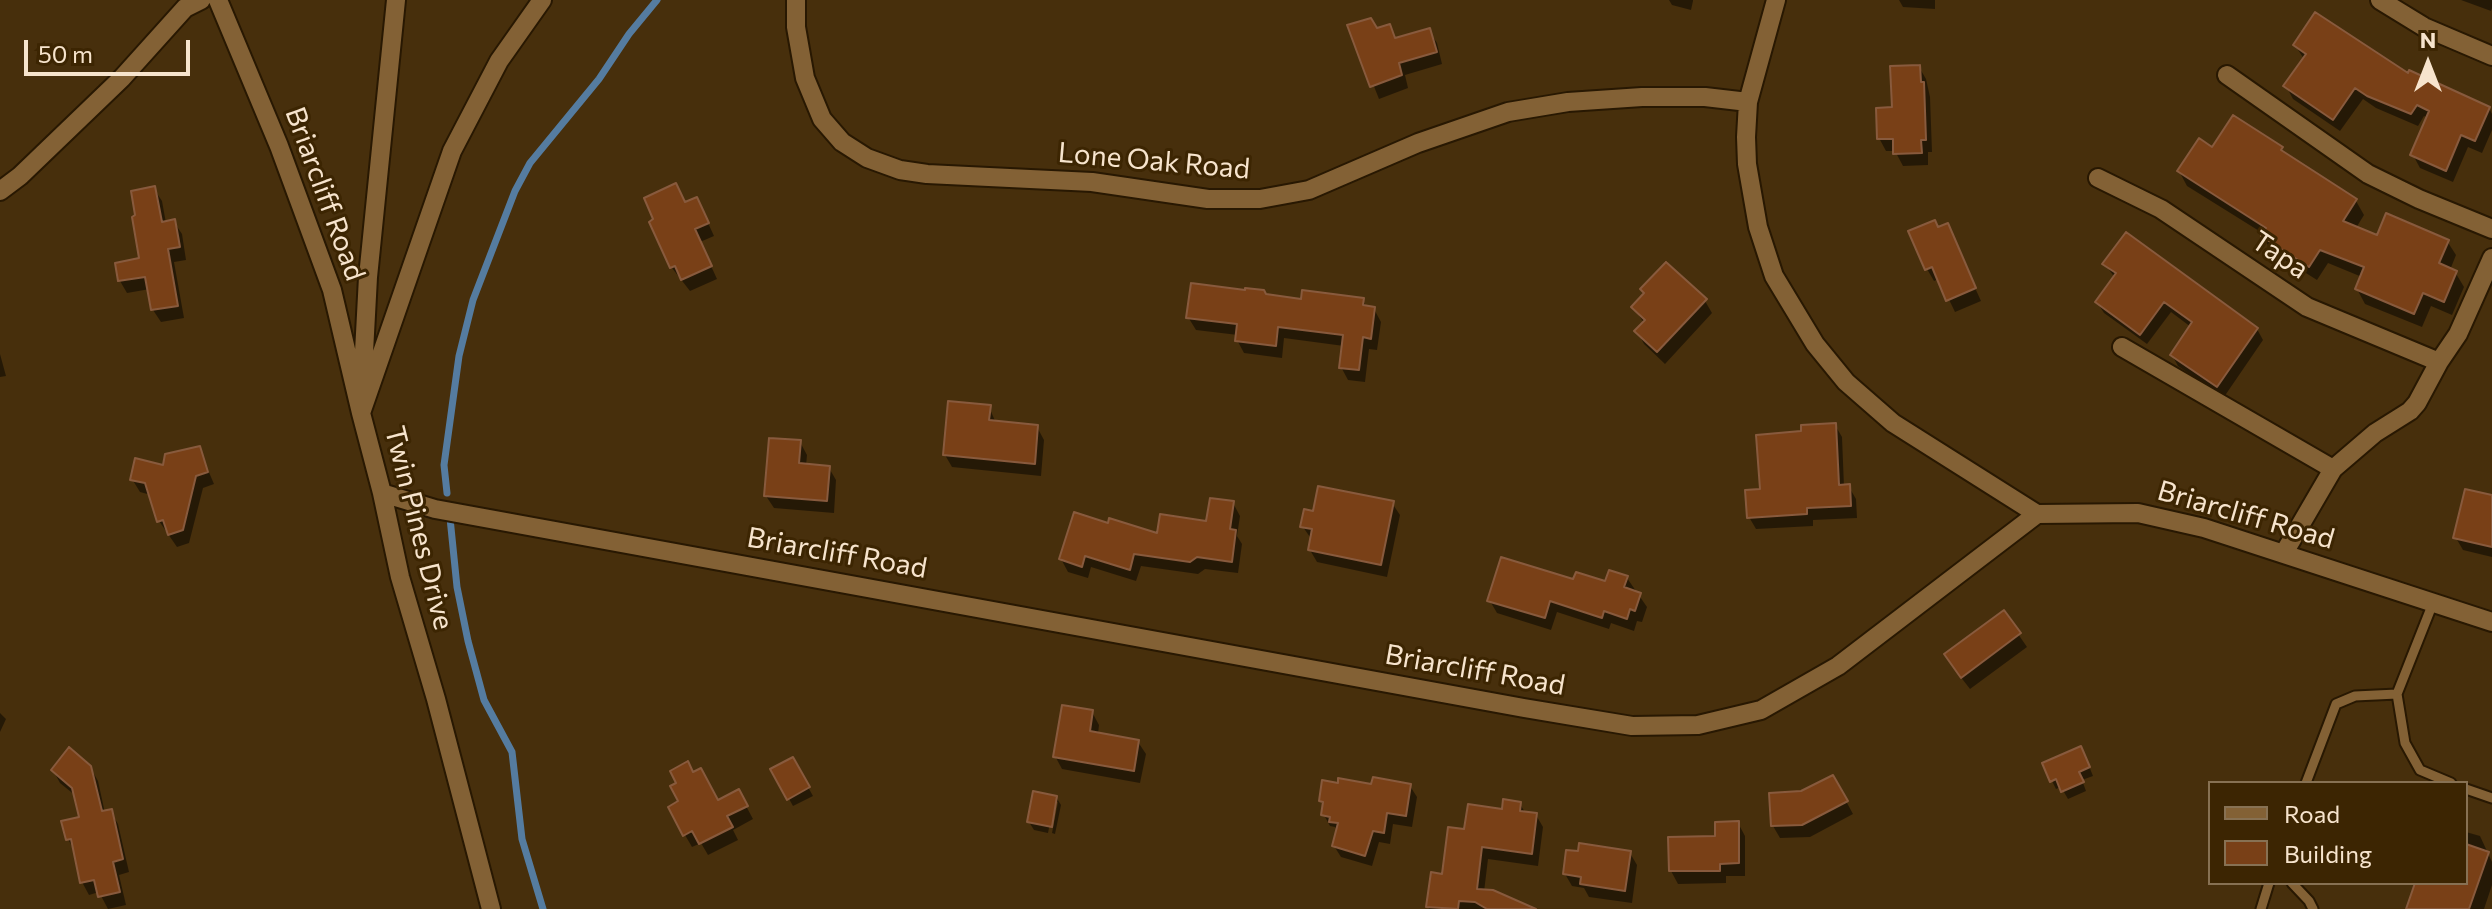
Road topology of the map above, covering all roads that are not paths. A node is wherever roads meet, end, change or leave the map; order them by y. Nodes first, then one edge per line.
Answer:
1 (201, 0) edge
2 (218, 0) edge
3 (396, 0) edge
4 (542, 0) edge
5 (796, 0) edge
6 (1776, 0) edge
7 (2380, 0) edge
8 (2492, 56) edge
9 (2227, 75) dead end
10 (1748, 102) junction
11 (2098, 178) dead end
12 (0, 191) edge
13 (2492, 229) edge
14 (2492, 258) edge
15 (2122, 347) dead end
16 (2439, 362) junction
17 (361, 413) junction
18 (2333, 469) junction
19 (382, 493) junction
20 (2037, 514) junction
21 (2284, 553) junction
22 (2433, 603) junction
23 (2492, 622) edge
24 (2397, 694) junction
25 (2307, 781) edge
26 (2446, 781) edge
27 (2468, 790) edge
28 (2492, 798) edge
29 (2268, 885) edge
30 (2294, 885) edge
31 (491, 909) edge
32 (2261, 909) edge
33 (2313, 909) edge

1 - 12 street
2 - 17 street, Briarcliff Road
3 - 17 street
4 - 17 street, Twin Pines Drive
5 - 10 street, Lone Oak Road
6 - 10 street
7 - 8 street
9 - 13 street
10 - 20 street
11 - 16 street, Tapa
14 - 16 street
15 - 18 street
16 - 18 street
17 - 19 street, Twin Pines Drive
18 - 21 street
19 - 20 street, Briarcliff Road
19 - 31 street, Twin Pines Drive
20 - 21 street, Briarcliff Road
21 - 22 street, Briarcliff Road
22 - 23 street, Briarcliff Road
22 - 24 lane
24 - 25 lane
24 - 26 lane
27 - 28 lane
29 - 32 lane
30 - 33 lane

